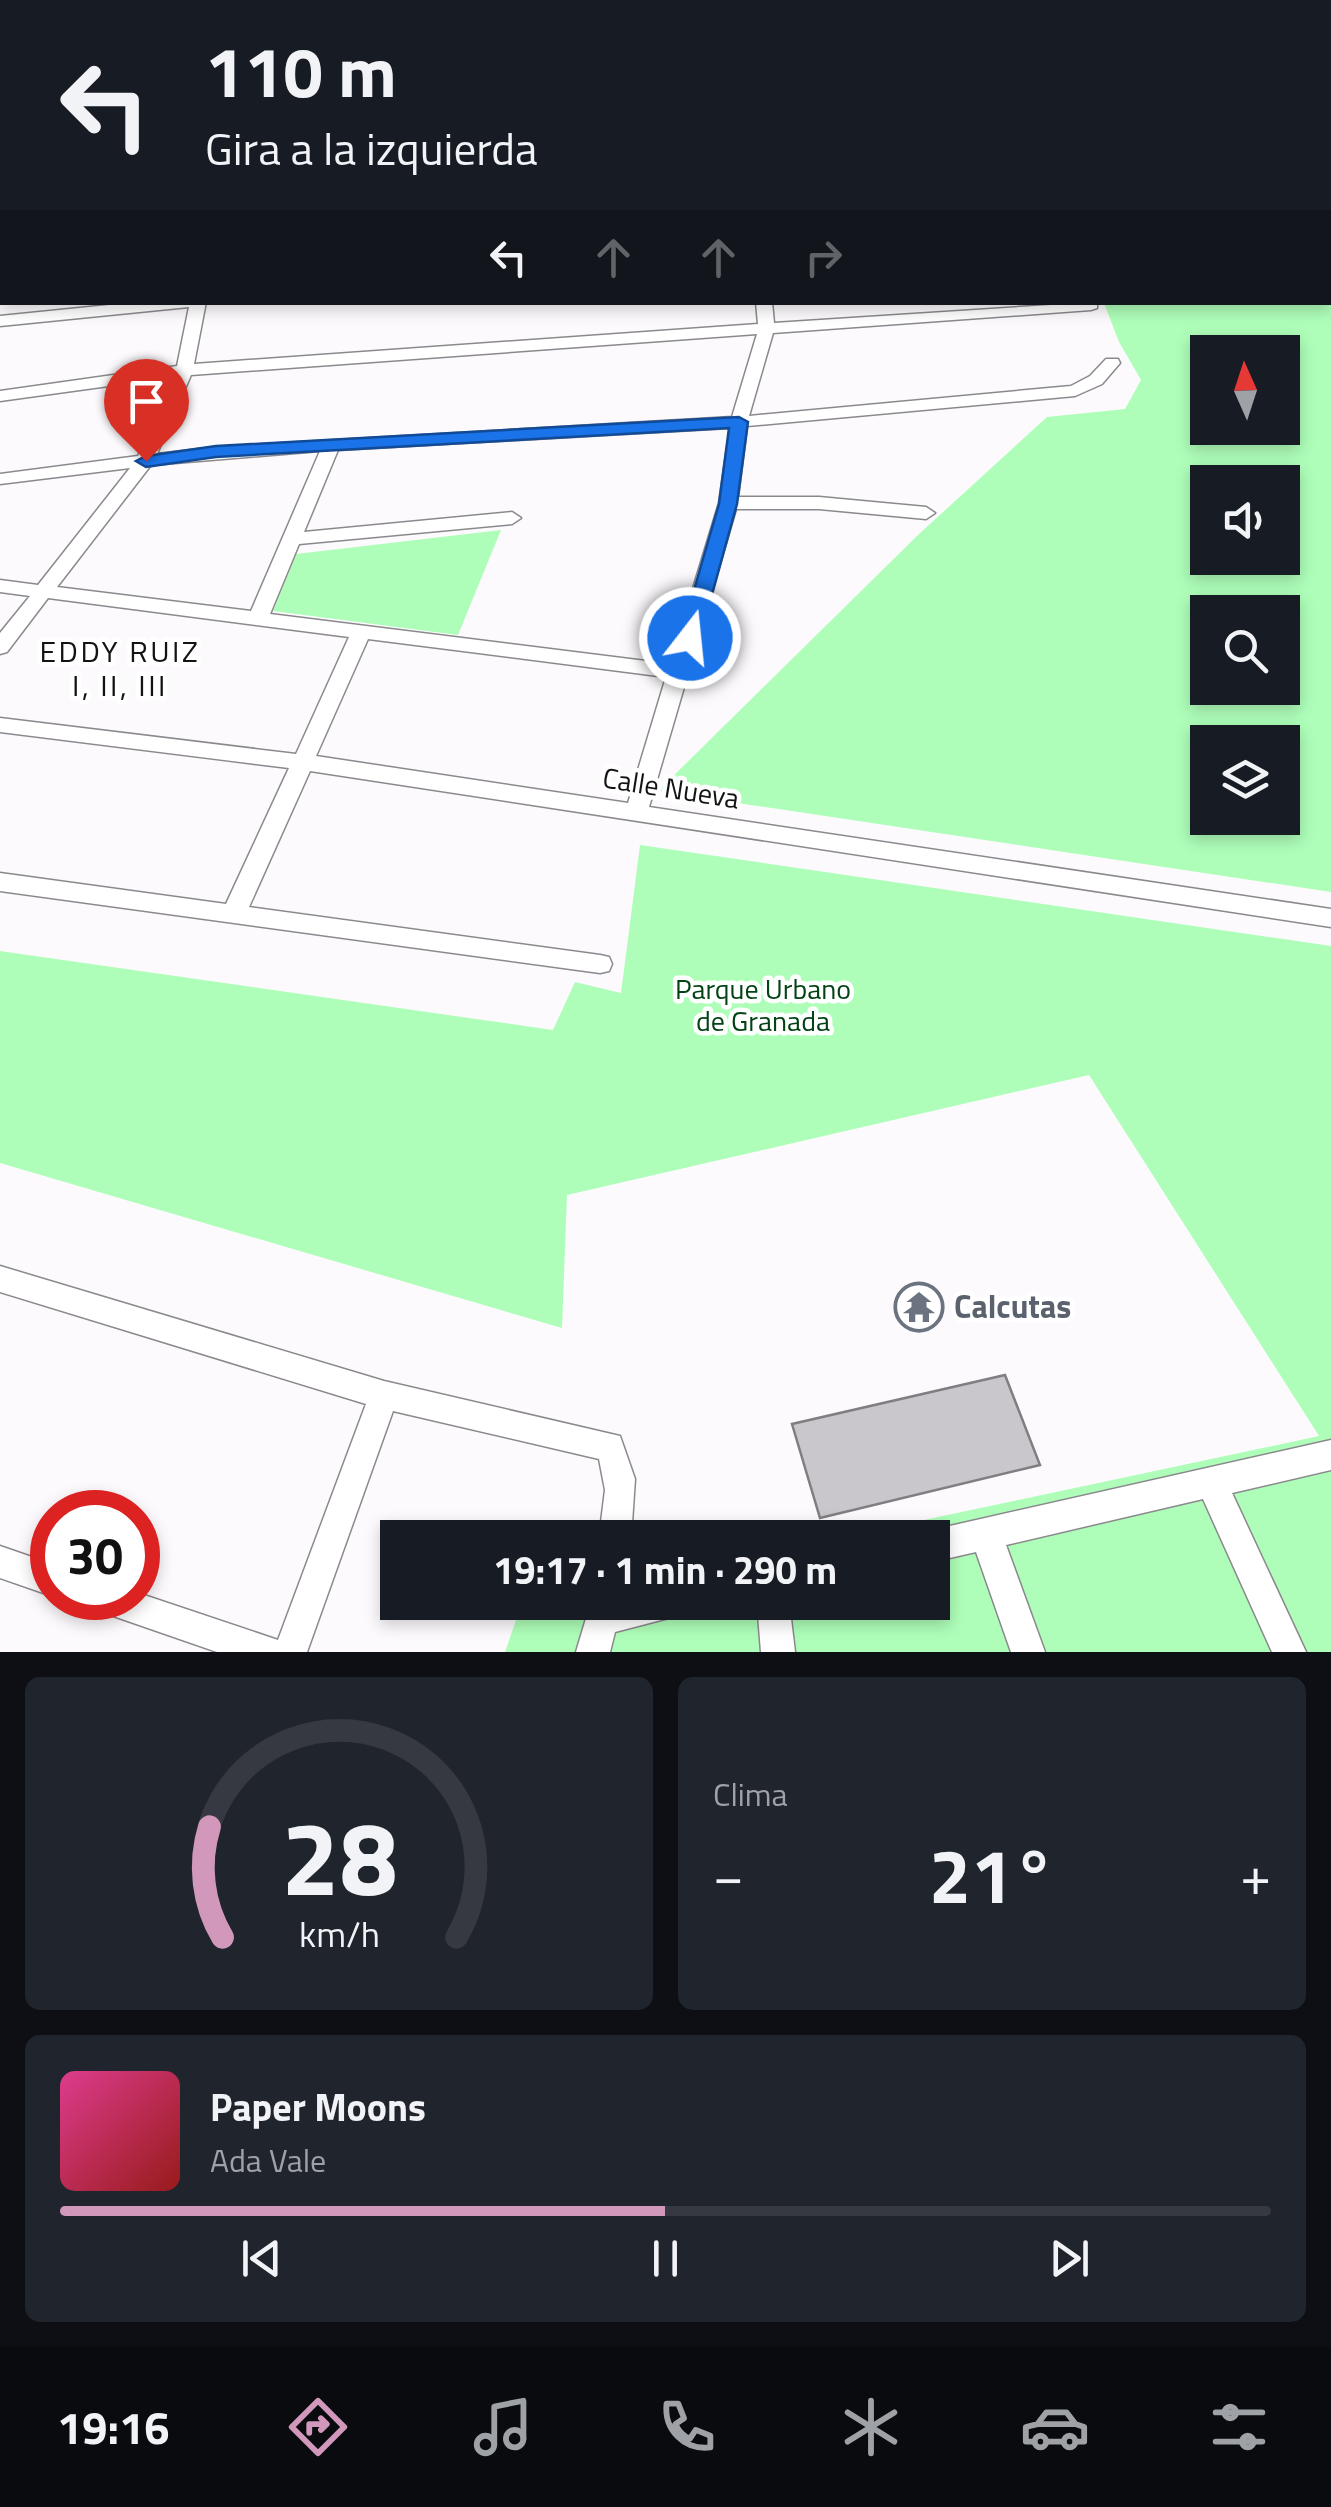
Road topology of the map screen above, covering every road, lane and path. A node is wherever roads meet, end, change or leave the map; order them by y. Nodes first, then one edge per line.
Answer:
1 (164, 305) edge
2 (195, 305) edge
3 (764, 305) edge
4 (1091, 305) edge
5 (0, 321) edge
6 (766, 330) junction
7 (1112, 362) dead end
8 (185, 370) junction
9 (0, 396) edge
10 (739, 422) junction
11 (331, 445) junction
12 (146, 461) junction
13 (0, 479) edge
14 (728, 504) junction
15 (926, 512) dead end
16 (512, 518) dead end
17 (292, 538) junction
18 (0, 586) edge
19 (44, 591) junction
20 (259, 617) junction
21 (362, 631) junction
22 (0, 647) edge
23 (681, 672) junction
24 (0, 724) edge
25 (303, 762) junction
26 (636, 813) junction
27 (0, 882) edge
28 (235, 912) junction
29 (1331, 918) edge
30 (600, 964) dead end
31 (0, 1279) edge
32 (384, 1395) junction
33 (1331, 1455) edge
34 (1211, 1482) junction
35 (617, 1520) edge
36 (986, 1534) junction
37 (950, 1542) edge
38 (0, 1562) edge
39 (30, 1572) edge
40 (160, 1617) edge
41 (603, 1620) edge
42 (775, 1620) edge
43 (266, 1652) edge
44 (290, 1652) edge
45 (594, 1652) edge
46 (778, 1652) edge
47 (1028, 1652) edge
48 (1288, 1652) edge

1 - 5 street
2 - 8 street
3 - 6 street
4 - 6 street
6 - 8 street
6 - 10 street
7 - 10 street
8 - 9 street
8 - 12 street
10 - 11 street
10 - 14 street
11 - 12 street
11 - 17 street
12 - 13 street
12 - 19 street
14 - 15 street
14 - 23 street
16 - 17 street
17 - 20 street
18 - 19 street
19 - 20 street
19 - 22 street
20 - 21 street
21 - 23 street
21 - 25 street
23 - 26 street
24 - 25 street, Calle Nueva
25 - 26 street, Calle Nueva
25 - 28 street
26 - 29 street, Calle Nueva
27 - 28 street
28 - 30 street
31 - 32 street
32 - 35 street
32 - 44 street
33 - 34 street
34 - 36 street
34 - 48 street
36 - 37 street
36 - 47 street
38 - 39 street
40 - 43 street
41 - 45 street
42 - 46 street

